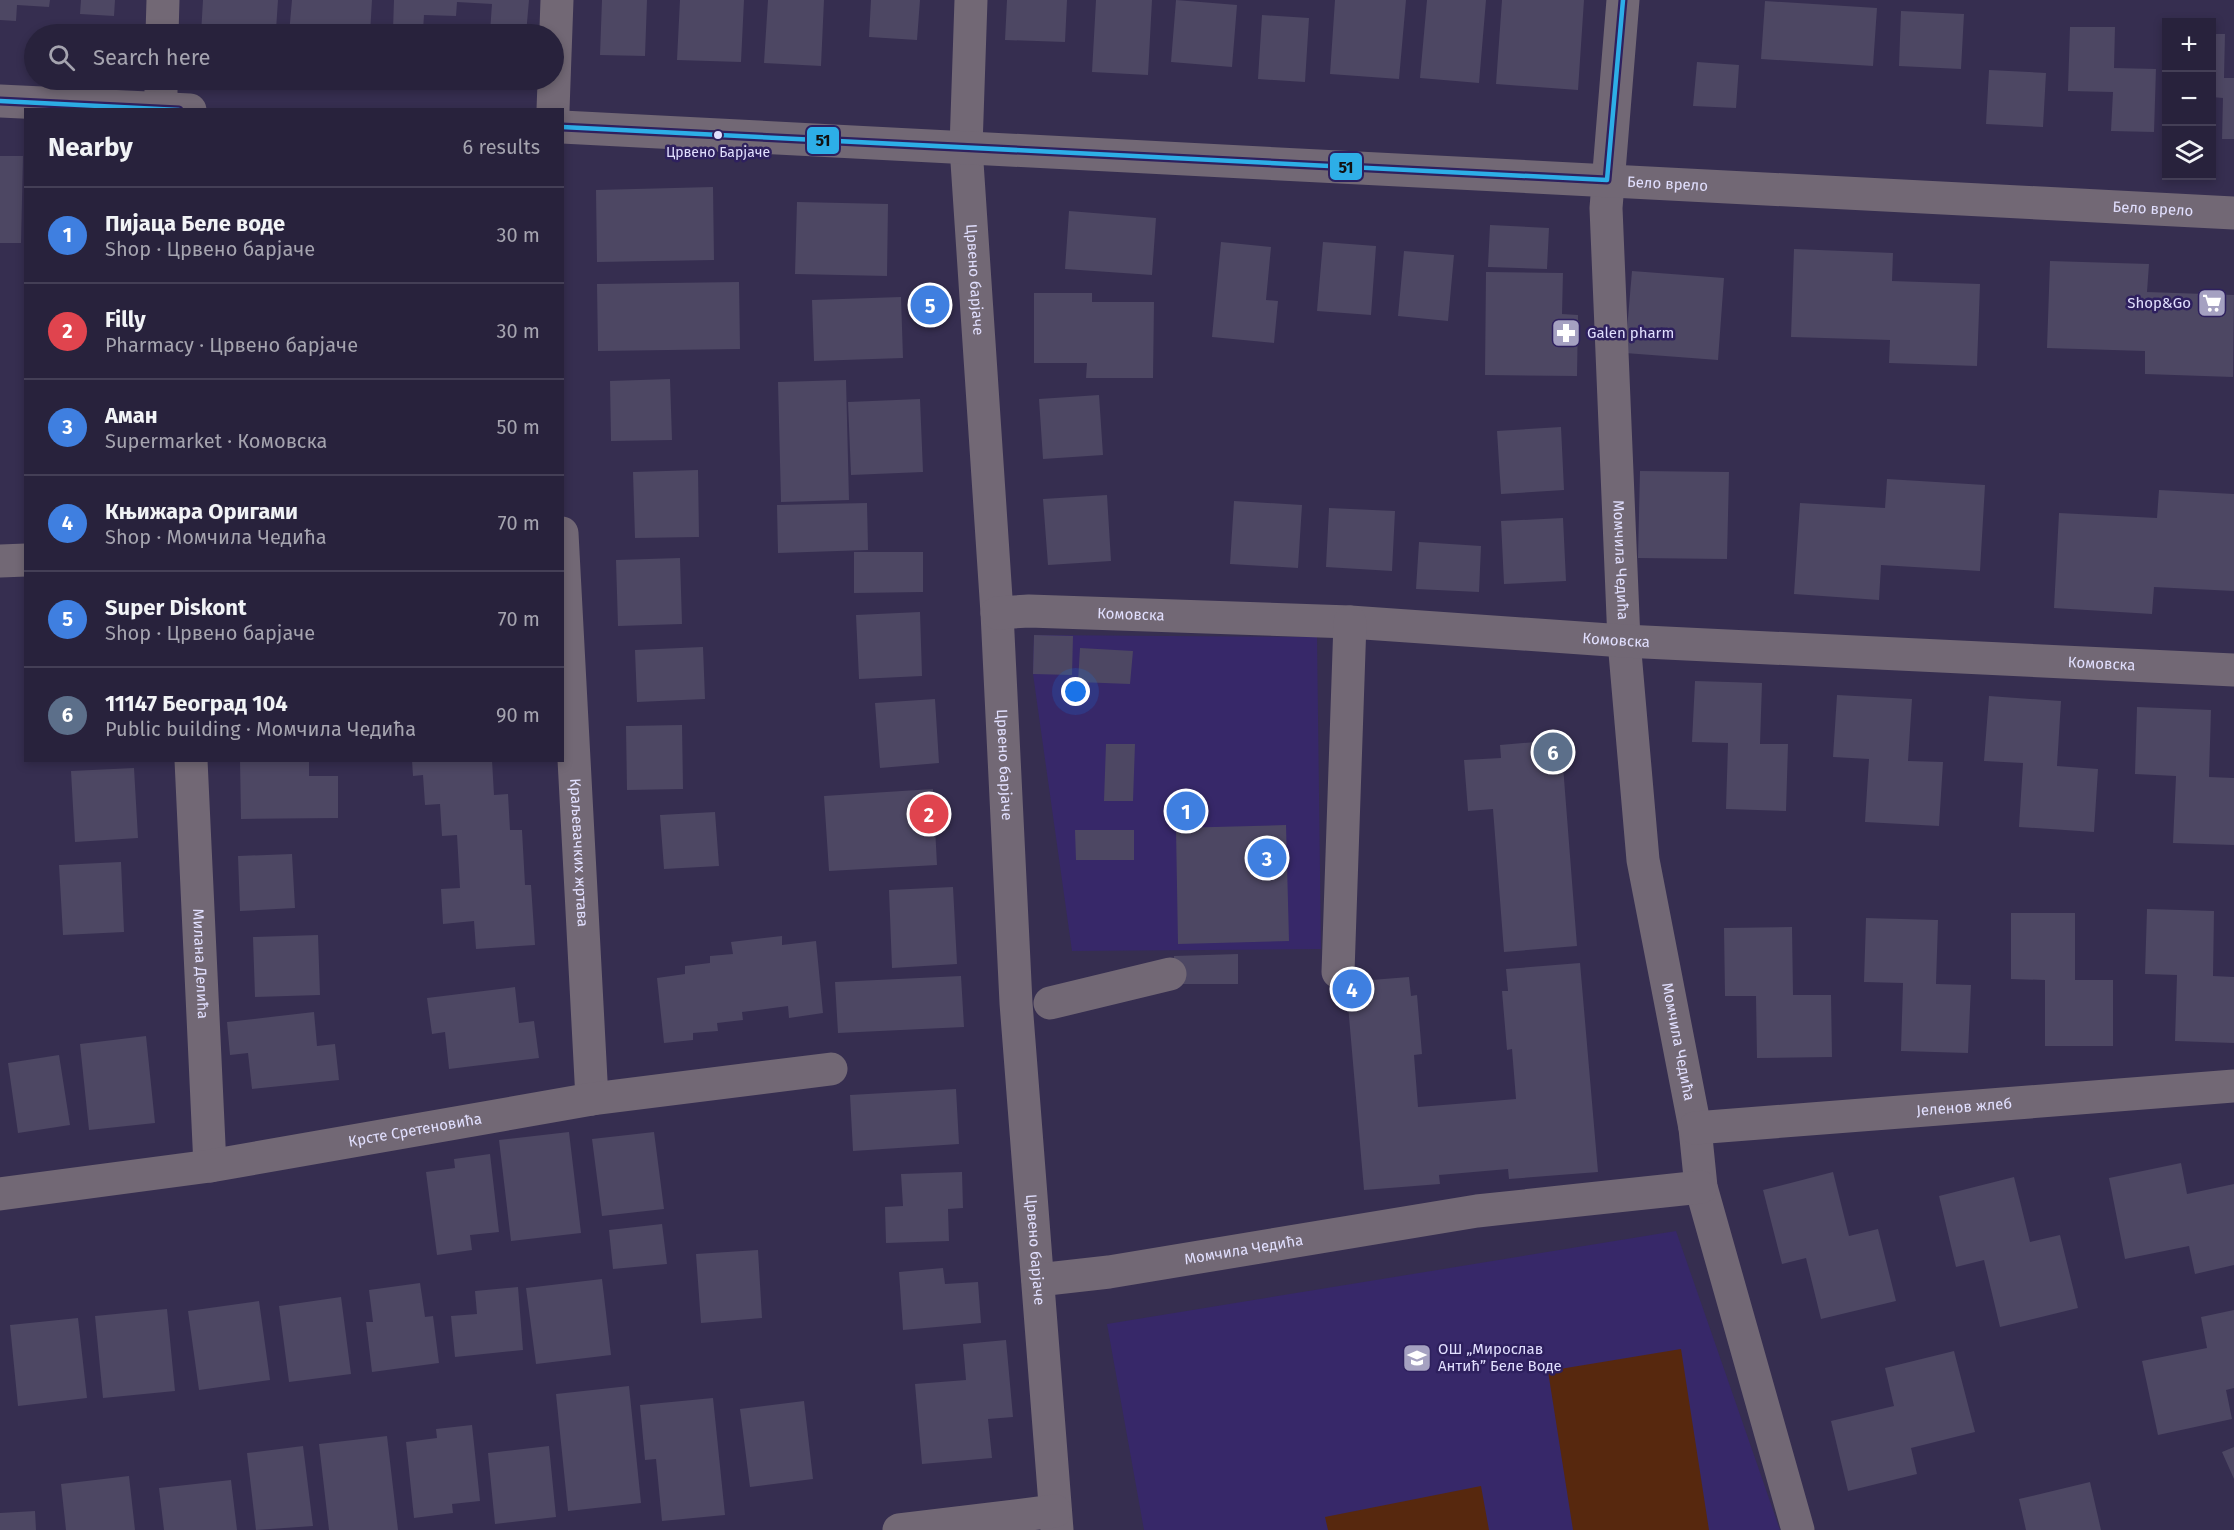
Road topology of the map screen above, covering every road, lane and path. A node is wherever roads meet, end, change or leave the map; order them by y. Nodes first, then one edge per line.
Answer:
1 (163, 0) edge
2 (556, 0) edge
3 (971, 0) edge
4 (1623, 0) edge
5 (162, 24) edge
6 (555, 24) edge
7 (554, 90) edge
8 (0, 101) edge
9 (168, 102) edge
10 (553, 108) edge
11 (564, 127) edge
12 (966, 147) junction
13 (1607, 180) junction
14 (2234, 213) edge
15 (564, 557) edge
16 (24, 560) edge
17 (0, 561) edge
18 (997, 614) junction
19 (1350, 622) junction
20 (1624, 641) junction
21 (2234, 670) edge
22 (191, 762) edge
23 (1338, 972) dead end
24 (1170, 974) dead end
25 (1050, 1003) dead end
26 (831, 1069) dead end
27 (2234, 1086) edge
28 (592, 1099) junction
29 (1695, 1128) junction
30 (210, 1166) junction
31 (1701, 1187) junction
32 (0, 1194) edge
33 (1038, 1280) junction
34 (1056, 1521) edge
35 (899, 1530) edge
36 (1798, 1530) edge

1 - 5 street
2 - 6 street
3 - 12 street, Црвено барјаче
4 - 13 street, Момчила Чедића
7 - 10 street
8 - 9 street
11 - 12 street, Бело врело
12 - 13 street, Бело врело
12 - 18 street, Црвено барјаче
13 - 14 street, Бело врело
13 - 20 street, Момчила Чедића
15 - 28 street, Краљевачких жртава
16 - 17 street
18 - 19 street, Комовска
18 - 33 street, Црвено барјаче
19 - 20 street, Комовска
19 - 23 street
20 - 21 street, Комовска
20 - 29 street, Момчила Чедића
22 - 30 street, Милана Делића
24 - 25 street
26 - 28 street, Крсте Сретеновића
27 - 29 street, Јеленов жлеб
28 - 30 street, Крсте Сретеновића
29 - 31 street, Момчила Чедића
30 - 32 street, Крсте Сретеновића
31 - 33 street, Момчила Чедића
31 - 36 street, Момчила Чедића
33 - 34 street, Црвено барјаче
34 - 35 street

